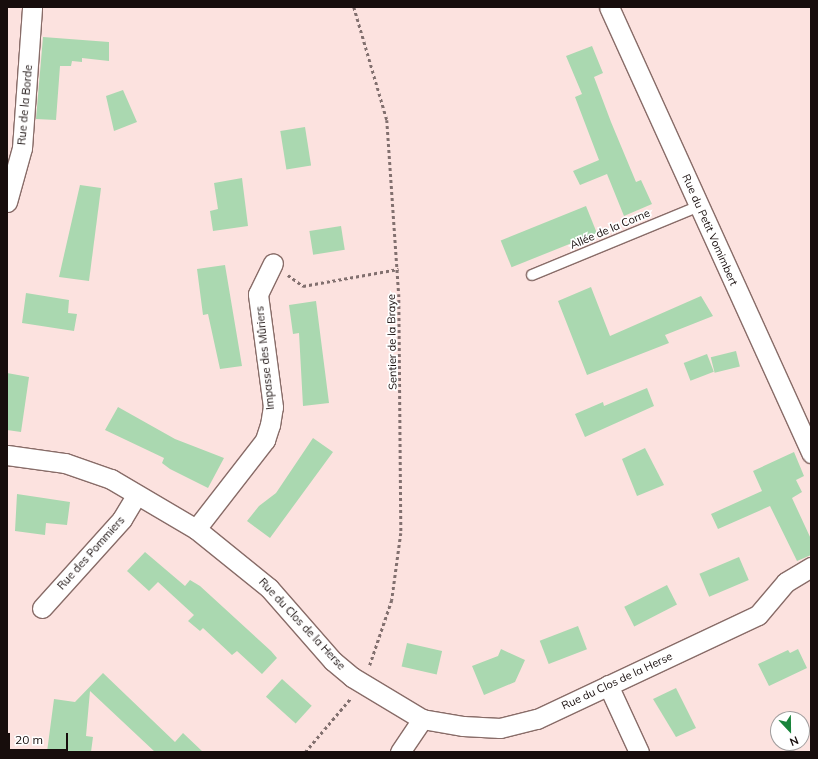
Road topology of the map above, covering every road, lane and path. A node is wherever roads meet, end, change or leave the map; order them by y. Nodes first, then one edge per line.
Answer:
1 (32, 7) edge
2 (354, 7) edge
3 (609, 7) edge
4 (7, 202) edge
5 (699, 206) junction
6 (273, 263) joint
7 (398, 269) junction
8 (532, 275) dead end
9 (811, 453) edge
10 (7, 455) edge
11 (136, 496) junction
12 (196, 529) junction
13 (811, 567) edge
14 (42, 608) dead end
15 (367, 671) dead end
16 (608, 685) junction
17 (354, 694) dead end
18 (422, 719) junction
19 (305, 752) edge
20 (400, 752) edge
21 (639, 752) edge

1 - 4 street, Rue de la Borde
2 - 7 path, Sentier de la Braye
3 - 5 street, Rue du Petit Vomimbert
5 - 8 lane, Allée de la Corne
5 - 9 street, Rue du Petit Vomimbert
6 - 7 path
6 - 12 street, Impasse des Mûriers
7 - 15 path, Sentier de la Braye
10 - 11 street, Rue du Clos de la Herse
11 - 12 street, Rue du Clos de la Herse
11 - 14 street, Rue des Pommiers
12 - 18 street, Rue du Clos de la Herse
13 - 16 street, Rue du Clos de la Herse
16 - 18 street, Rue du Clos de la Herse
16 - 21 street
17 - 19 path
18 - 20 street

